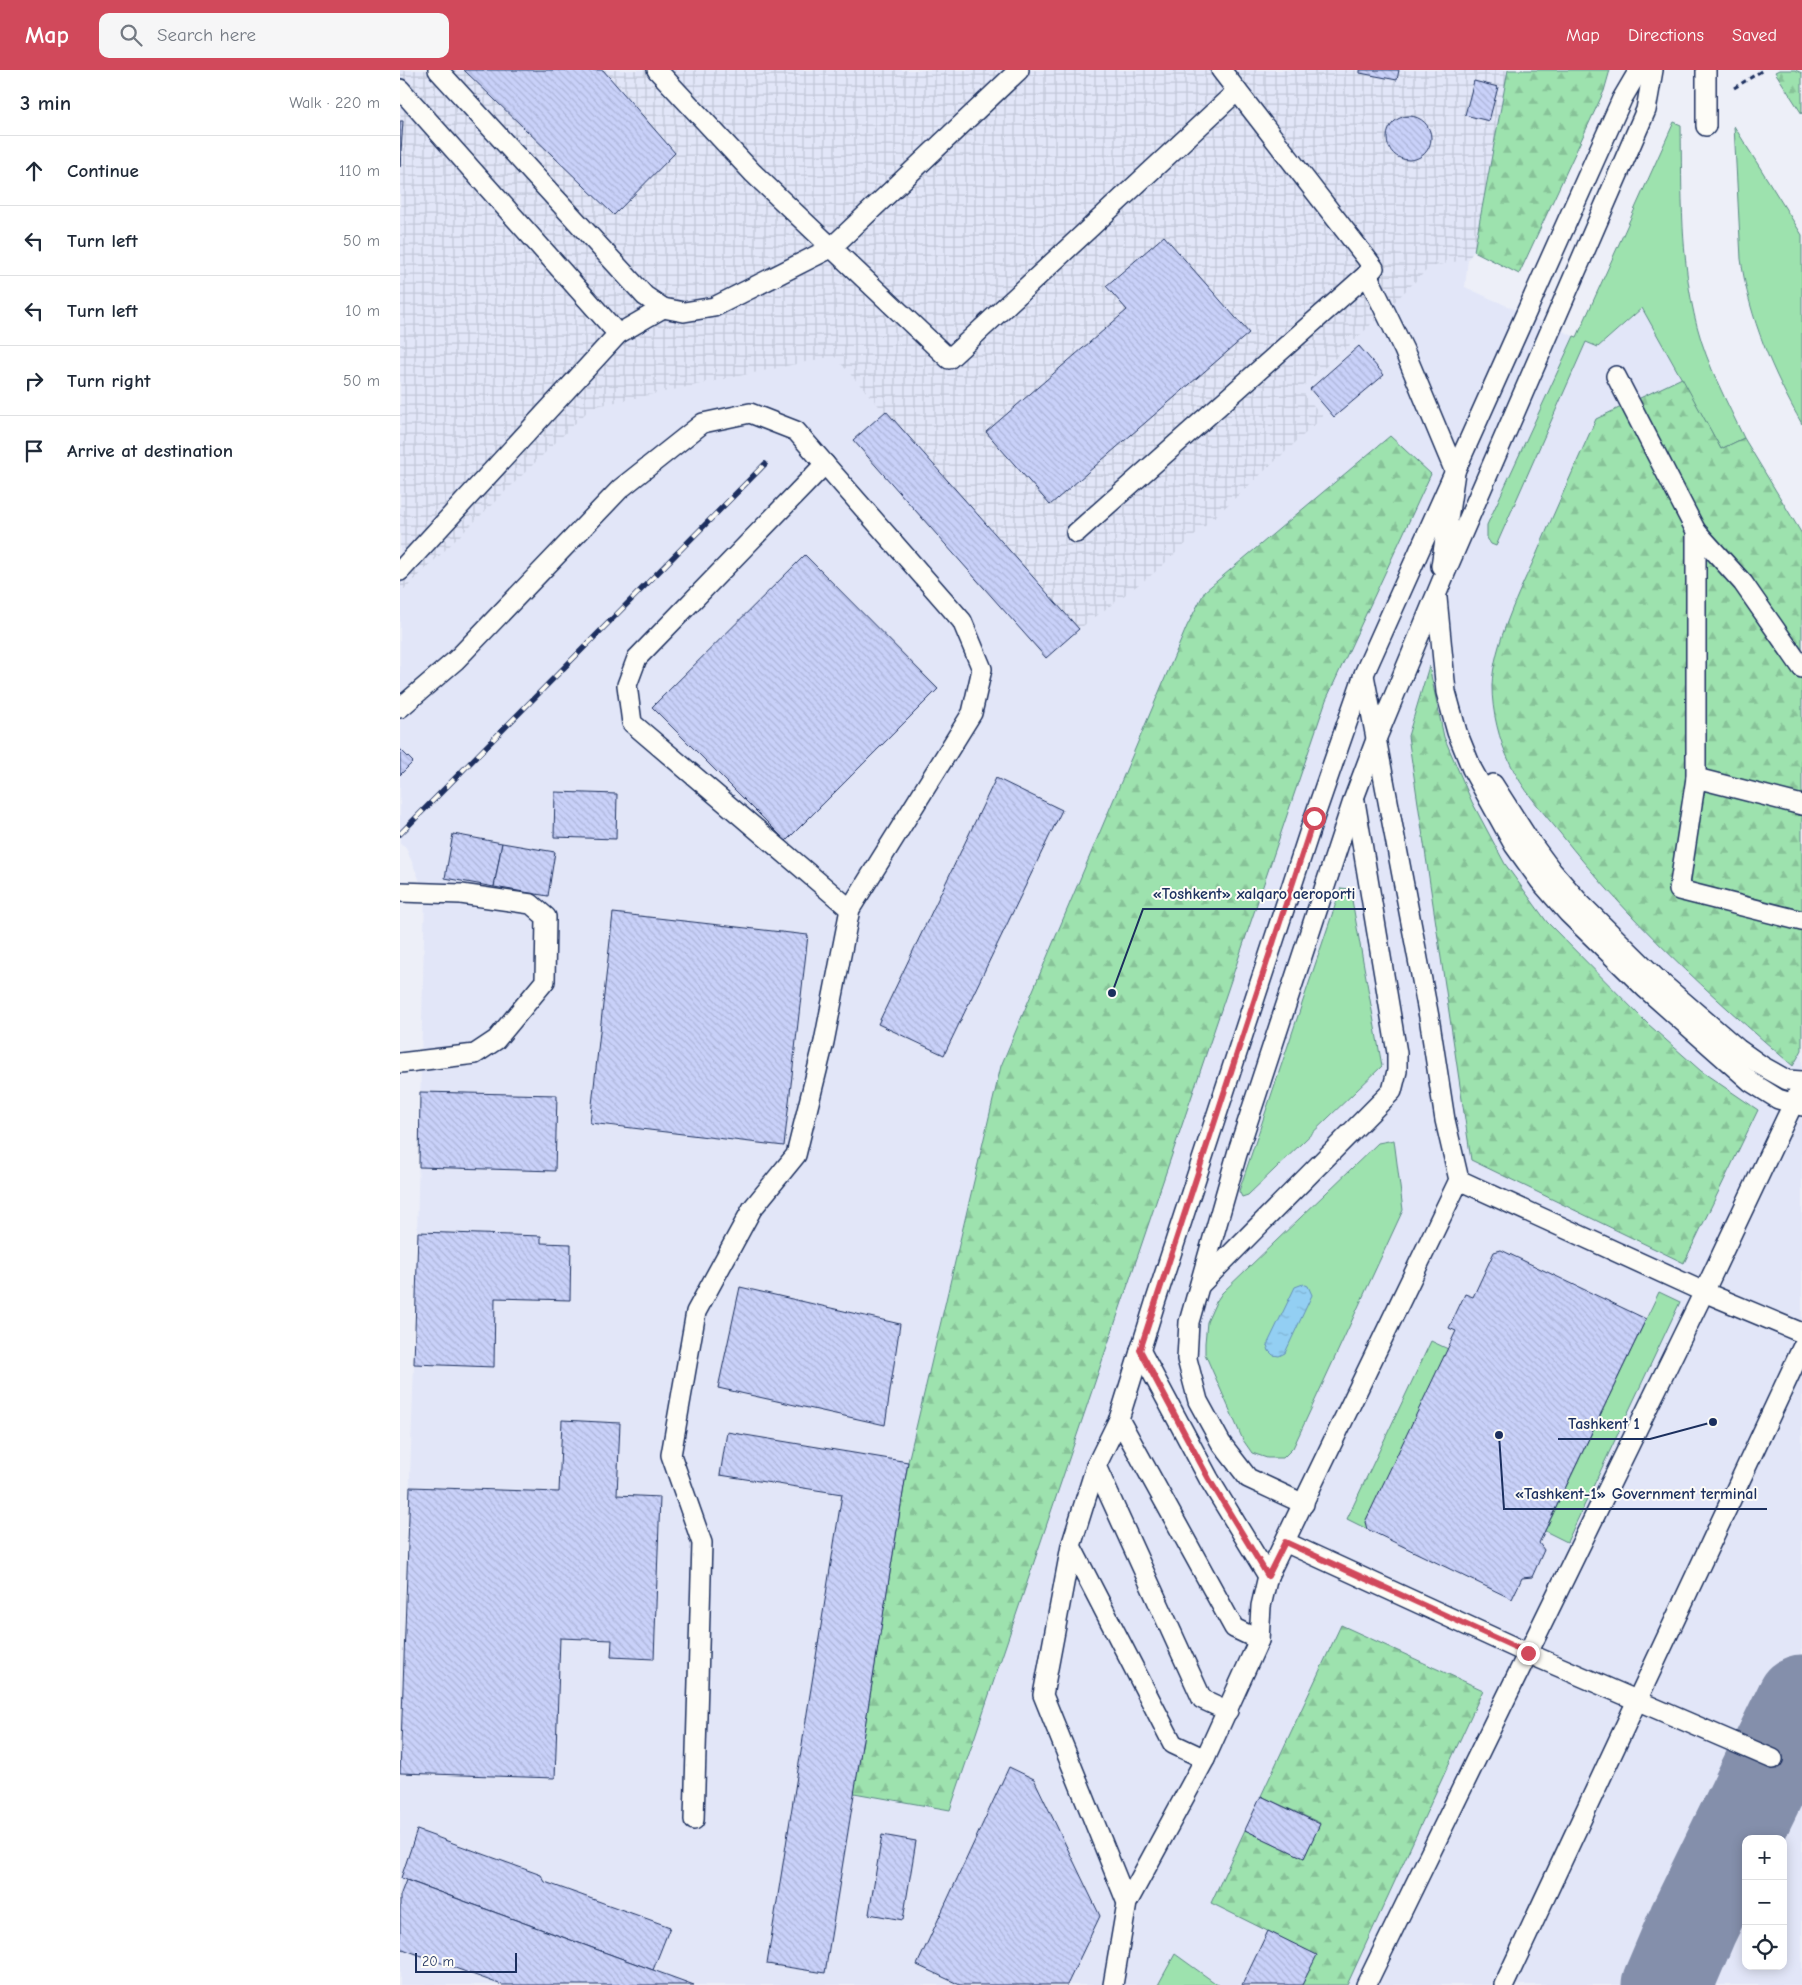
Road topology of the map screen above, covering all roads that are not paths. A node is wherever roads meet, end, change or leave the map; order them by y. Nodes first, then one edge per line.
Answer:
1 (438, 70) edge
2 (657, 70) edge
3 (1019, 70) edge
4 (1221, 70) edge
5 (1638, 70) edge
6 (1653, 70) edge
7 (1706, 70) edge
8 (400, 89) edge
9 (1237, 91) junction
10 (1706, 126) dead end
11 (831, 248) junction
12 (1371, 271) junction
13 (663, 308) junction
14 (618, 334) junction
15 (1616, 376) dead end
16 (825, 464) junction
17 (1458, 464) junction
18 (1696, 530) junction
19 (1076, 533) dead end
20 (400, 571) edge
21 (1446, 571) junction
22 (1437, 594) junction
23 (1802, 668) edge
24 (1364, 674) junction
25 (400, 708) edge
26 (1377, 738) junction
27 (1696, 778) junction
28 (1354, 798) junction
29 (1802, 804) edge
30 (400, 892) edge
31 (850, 909) junction
32 (1802, 921) edge
33 (400, 1063) edge
34 (1802, 1083) edge
35 (1799, 1104) edge
36 (1459, 1180) junction
37 (1199, 1286) junction
38 (1704, 1292) junction
39 (1802, 1333) edge
40 (1802, 1348) edge
41 (1140, 1350) junction
42 (1119, 1419) junction
43 (1096, 1466) junction
44 (1304, 1504) junction
45 (1285, 1542) junction
46 (1071, 1546) junction
47 (1268, 1576) junction
48 (1259, 1640) junction
49 (1528, 1653) junction
50 (1637, 1701) junction
51 (1228, 1711) junction
52 (1773, 1759) dead end
53 (1205, 1760) junction
54 (694, 1820) dead end
55 (1127, 1904) junction
56 (1113, 1985) edge
57 (1366, 1985) edge
58 (1504, 1985) edge

1 - 13 lane
2 - 11 lane
3 - 11 lane
4 - 9 lane
5 - 17 lane
6 - 21 lane
7 - 10 lane
8 - 14 lane
9 - 11 lane
9 - 12 lane
11 - 13 lane
12 - 17 lane
12 - 19 lane
13 - 14 lane
14 - 20 lane
15 - 18 lane
16 - 25 lane
16 - 31 lane
16 - 31 lane
17 - 21 lane
17 - 22 lane
17 - 24 lane
18 - 23 lane
18 - 27 lane
21 - 22 lane
21 - 34 lane
22 - 26 lane
22 - 35 lane
24 - 26 lane
24 - 41 lane
26 - 28 lane
26 - 36 lane
27 - 29 lane
27 - 32 lane
28 - 37 lane
28 - 37 lane
30 - 33 lane
31 - 54 lane
34 - 35 lane
35 - 38 lane
36 - 38 lane
36 - 44 lane
37 - 44 lane
38 - 39 lane
38 - 49 lane
40 - 50 lane
41 - 42 lane
41 - 47 lane
42 - 43 lane
42 - 48 lane
43 - 46 lane
43 - 51 lane
44 - 45 lane
45 - 47 lane
45 - 49 lane
46 - 53 lane
46 - 55 lane
47 - 48 lane
48 - 51 lane
49 - 50 lane
49 - 57 lane
50 - 52 lane
50 - 58 lane
51 - 53 lane
53 - 55 lane
55 - 56 lane

